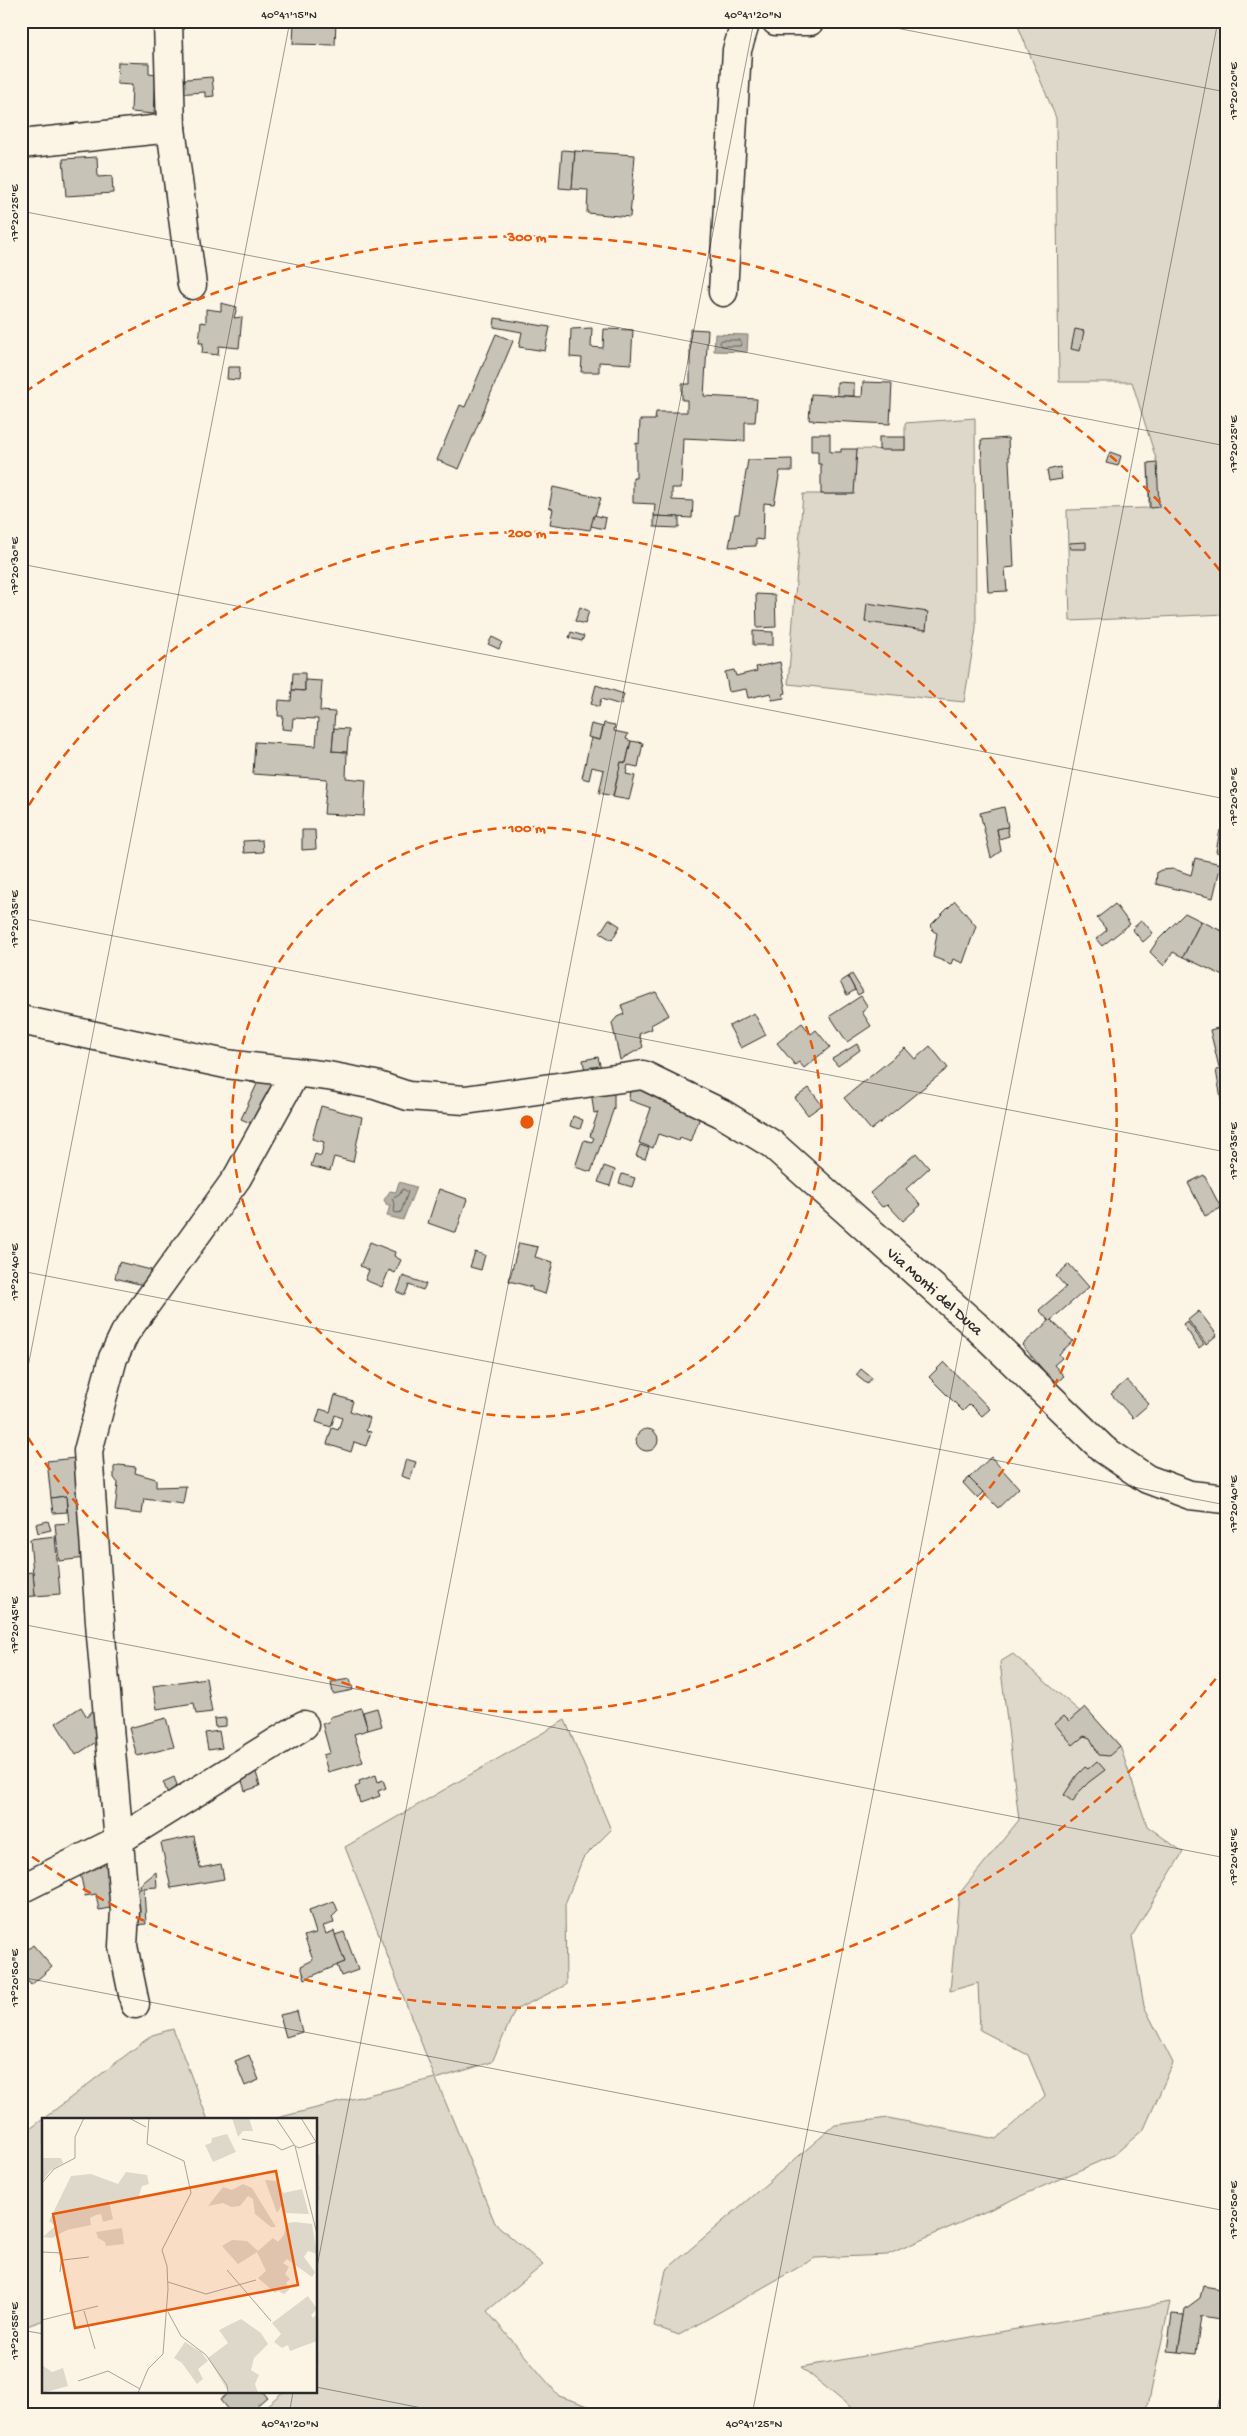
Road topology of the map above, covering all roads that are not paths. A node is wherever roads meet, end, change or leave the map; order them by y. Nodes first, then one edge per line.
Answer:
1 (168, 21) edge
2 (746, 21) edge
3 (776, 21) edge
4 (810, 21) edge
5 (171, 128) junction
6 (21, 144) edge
7 (192, 285) dead end
8 (723, 292) dead end
9 (21, 1020) edge
10 (295, 1072) junction
11 (1226, 1499) edge
12 (304, 1725) dead end
13 (119, 1840) junction
14 (21, 1889) edge
15 (135, 2004) dead end

1 - 5 street
2 - 8 street
3 - 4 street
5 - 6 street
5 - 7 street
9 - 10 street
10 - 11 street, Via Monti del Duca
10 - 13 street
12 - 13 street
13 - 14 street
13 - 15 street

